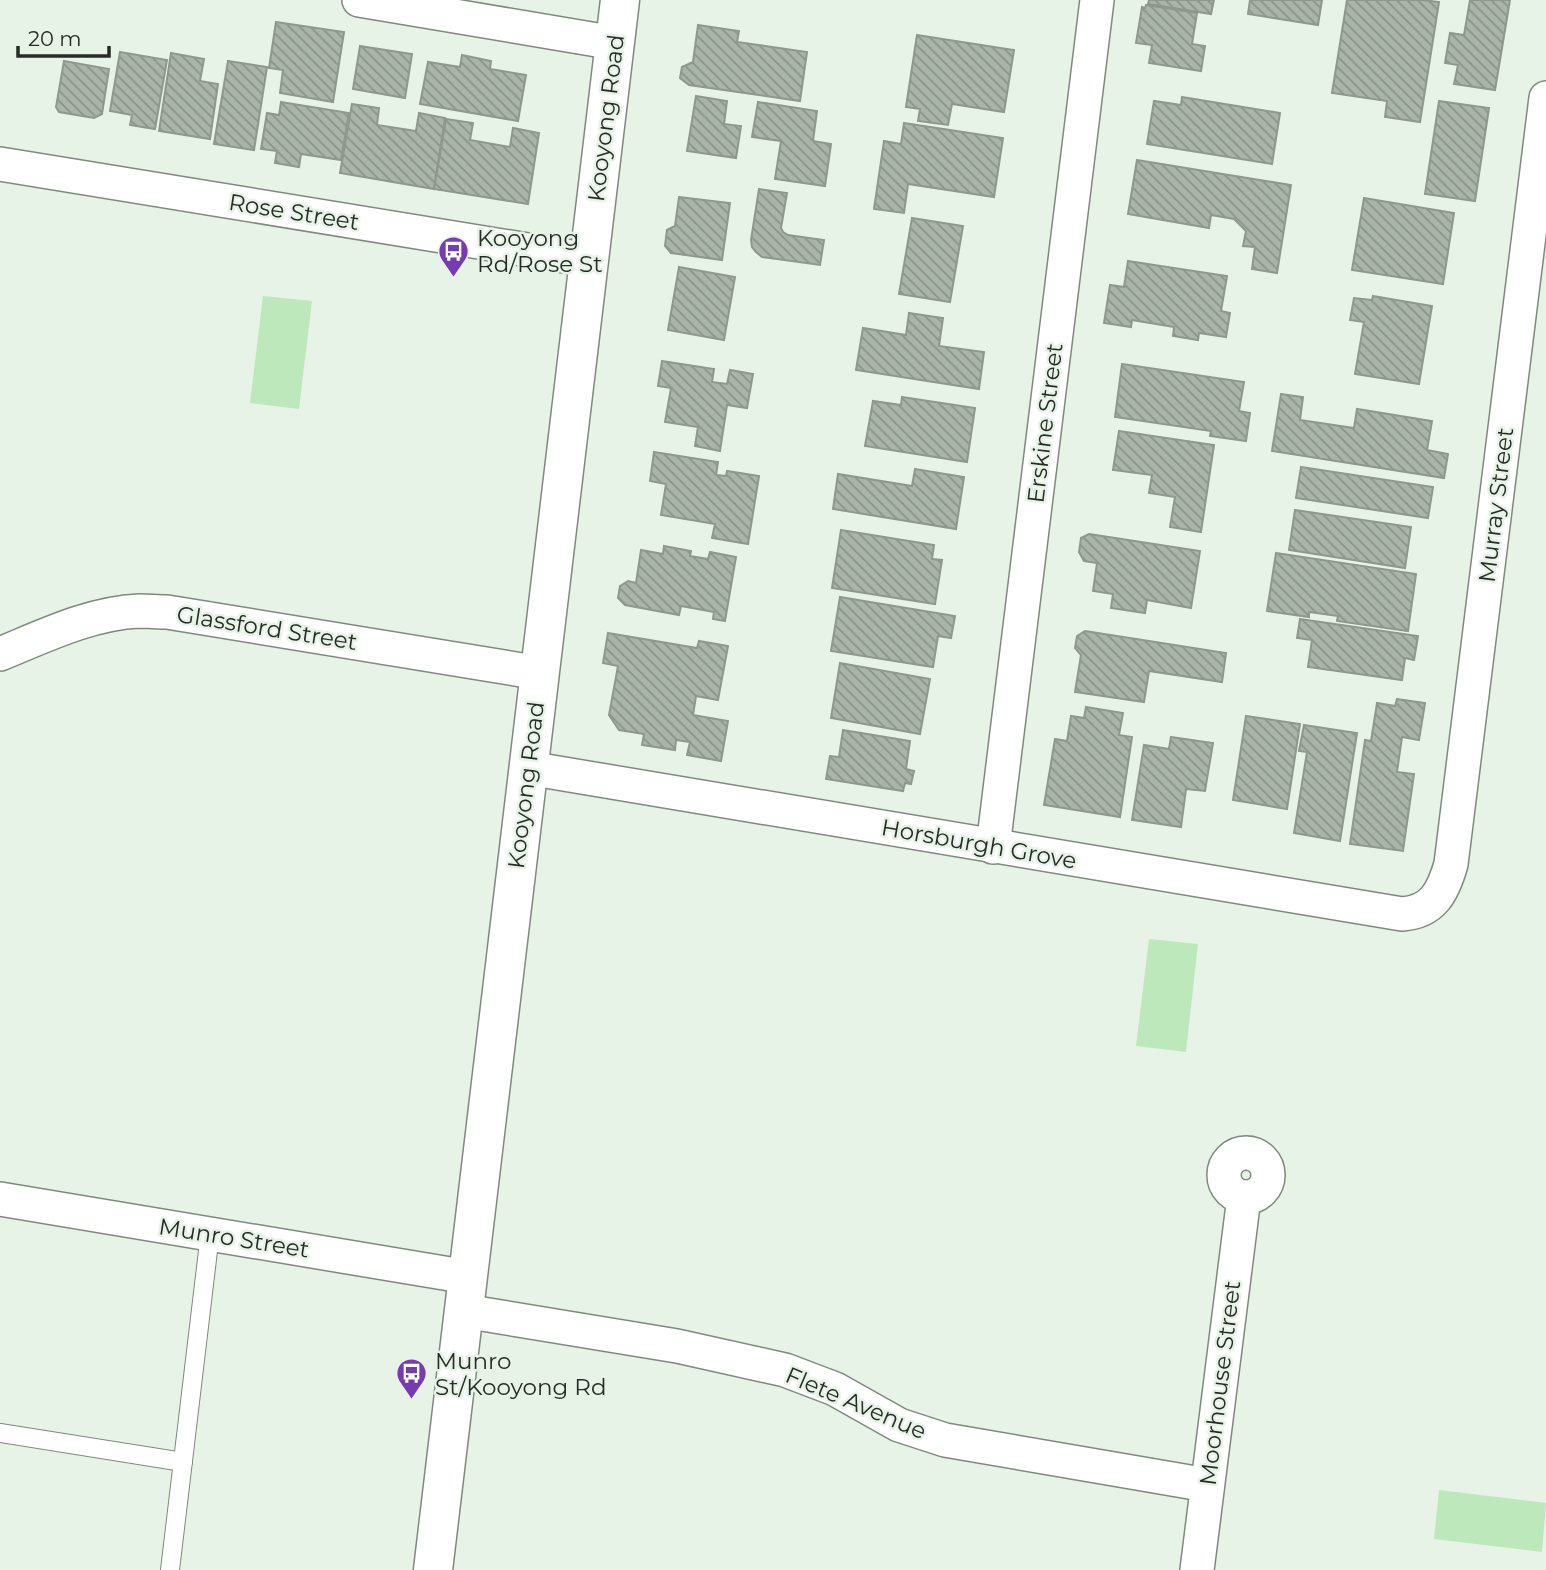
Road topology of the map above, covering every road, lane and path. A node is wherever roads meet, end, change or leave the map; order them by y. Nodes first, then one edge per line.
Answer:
1 (359, 0) edge
2 (620, 0) edge
3 (1097, 0) edge
4 (615, 43) junction
5 (1546, 98) edge
6 (0, 164) edge
7 (589, 260) junction
8 (0, 654) edge
9 (540, 673) junction
10 (528, 768) junction
11 (993, 846) junction
12 (1428, 906) joint
13 (1244, 1197) dead end
14 (0, 1199) edge
15 (210, 1234) junction
16 (466, 1294) junction
17 (0, 1433) edge
18 (183, 1462) junction
19 (1207, 1485) junction
20 (170, 1570) edge
21 (433, 1570) edge
22 (1197, 1570) edge

1 - 4 street
2 - 4 street, Kooyong Road
3 - 11 street, Erskine Street
4 - 7 street, Kooyong Road
5 - 12 street, Murray Street
6 - 7 street, Rose Street
7 - 9 street, Kooyong Road
8 - 9 street, Glassford Street
9 - 10 street, Kooyong Road
10 - 11 street, Horsburgh Grove
10 - 16 street, Kooyong Road
11 - 12 street, Horsburgh Grove
13 - 19 street, Moorhouse Street
14 - 15 street, Munro Street
15 - 16 street, Munro Street
15 - 18 lane
16 - 19 street, Flete Avenue
16 - 21 street, Kooyong Road
17 - 18 lane
18 - 20 lane
19 - 22 street, Moorhouse Street

